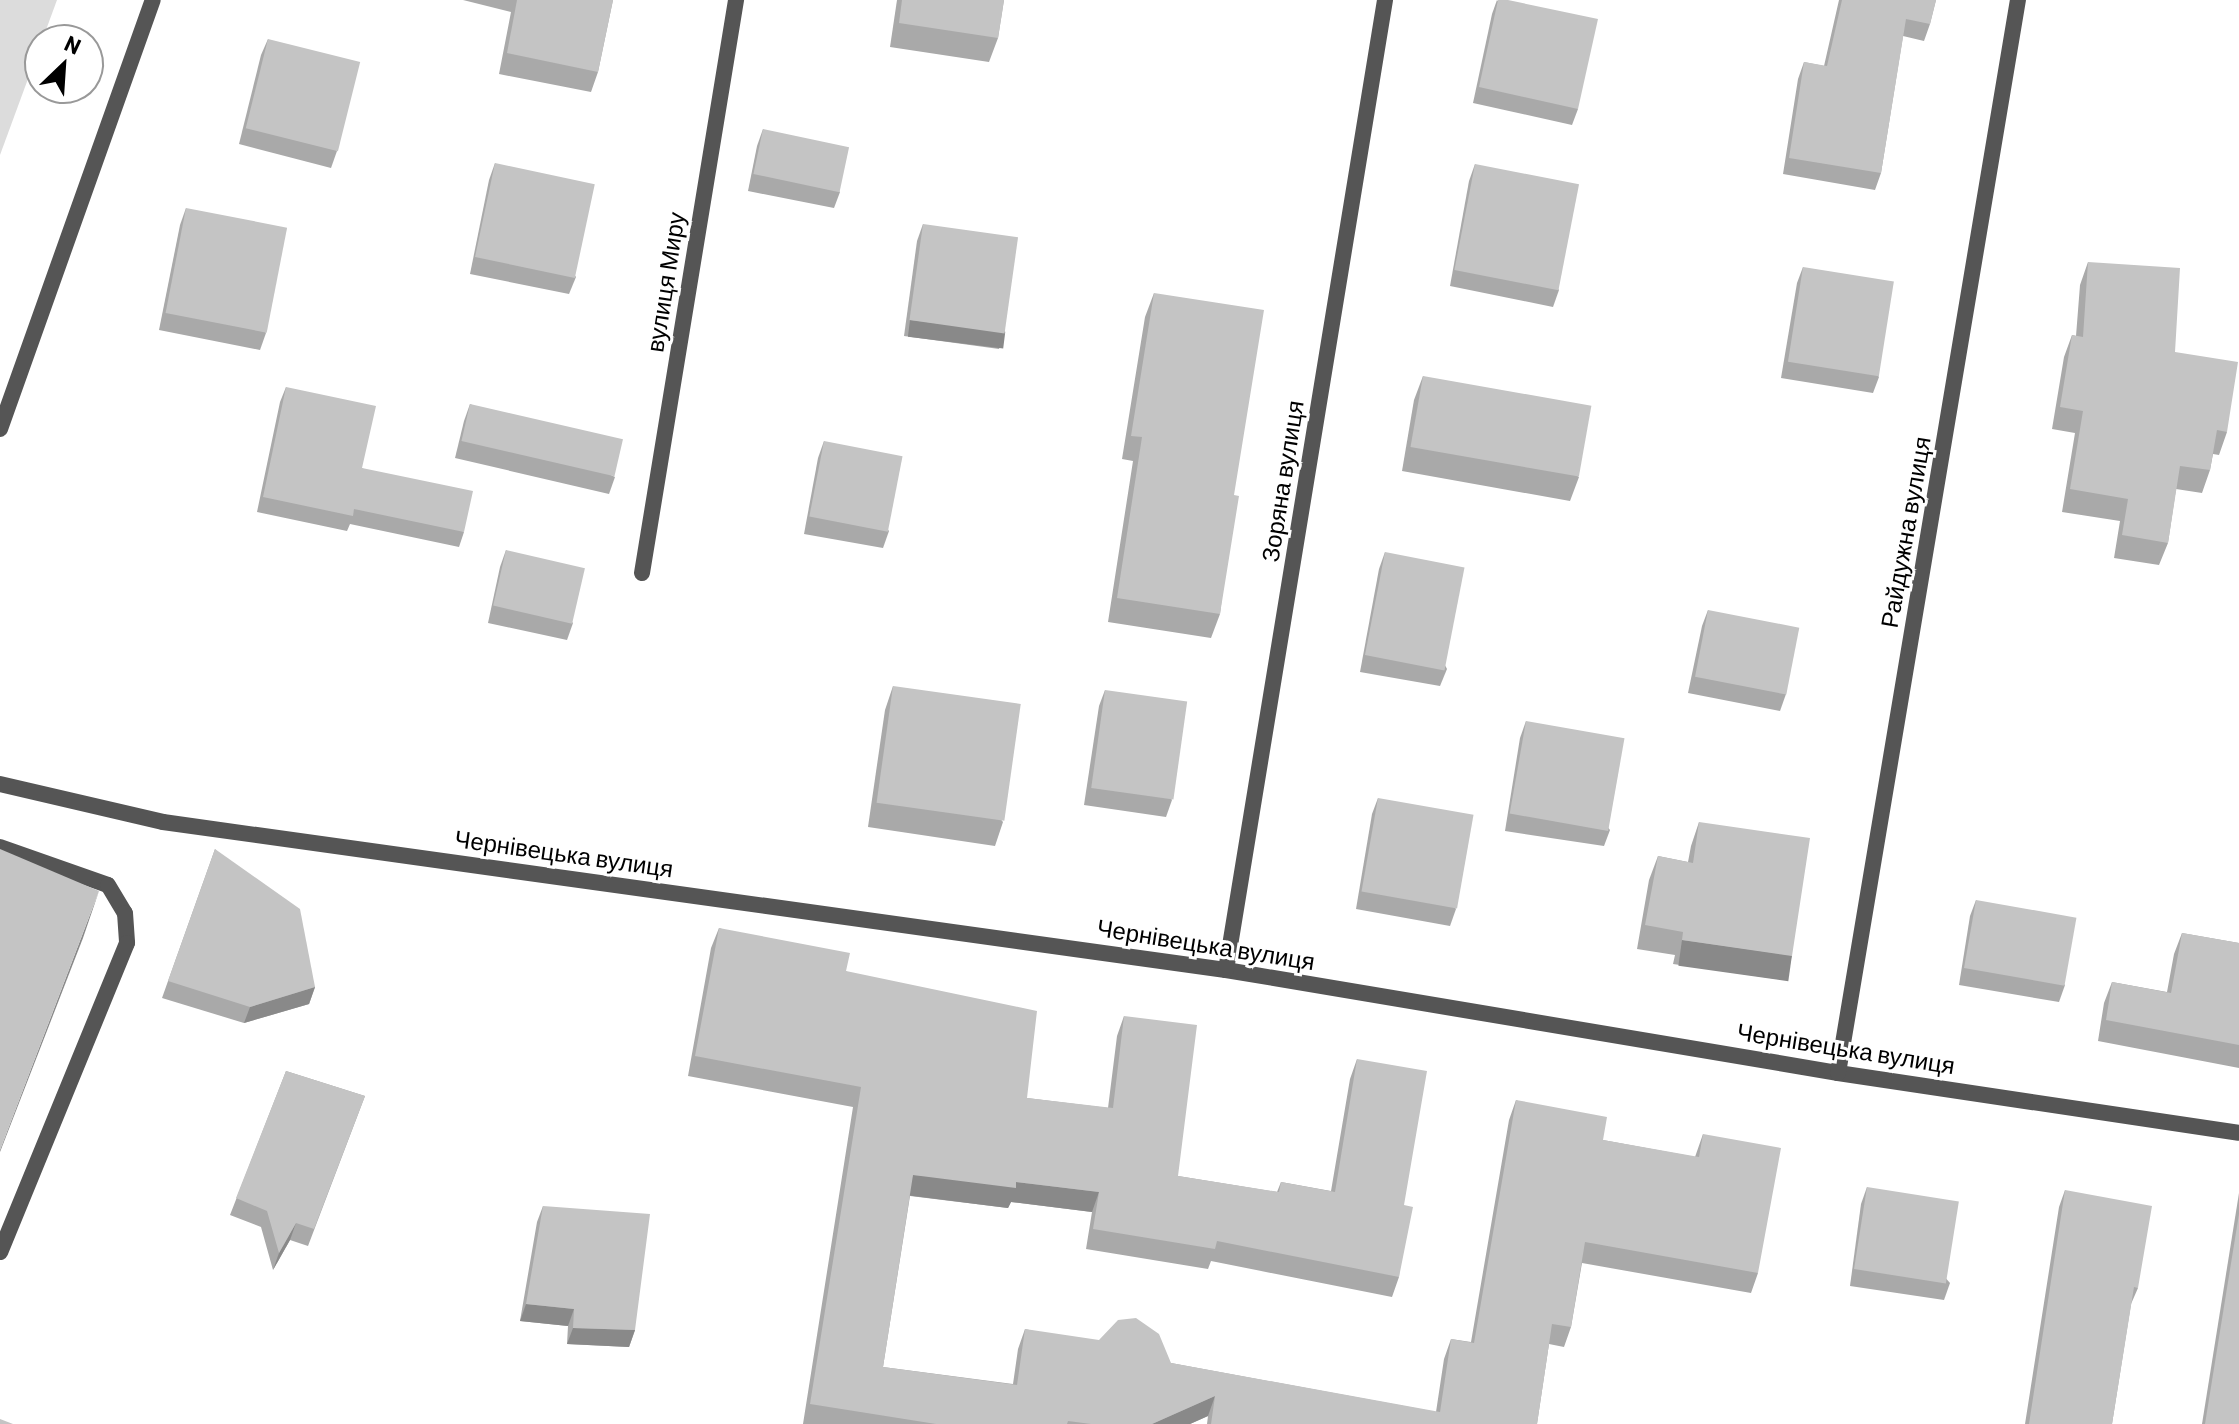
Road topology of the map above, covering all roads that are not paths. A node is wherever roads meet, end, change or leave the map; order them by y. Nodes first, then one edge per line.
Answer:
1 (153, 0) edge
2 (736, 0) edge
3 (1385, 0) edge
4 (2018, 0) edge
5 (0, 429) edge
6 (642, 573) dead end
7 (0, 784) edge
8 (0, 847) edge
9 (1226, 970) junction
10 (1838, 1073) junction
11 (2239, 1133) edge
12 (0, 1252) edge

1 - 5 street
2 - 6 street, вулиця Миру
3 - 9 street, Зоряна вулиця
4 - 10 street, Райдужна вулиця
7 - 9 street, Чернівецька вулиця
8 - 12 street
9 - 10 street, Чернівецька вулиця
10 - 11 street, Чернівецька вулиця

